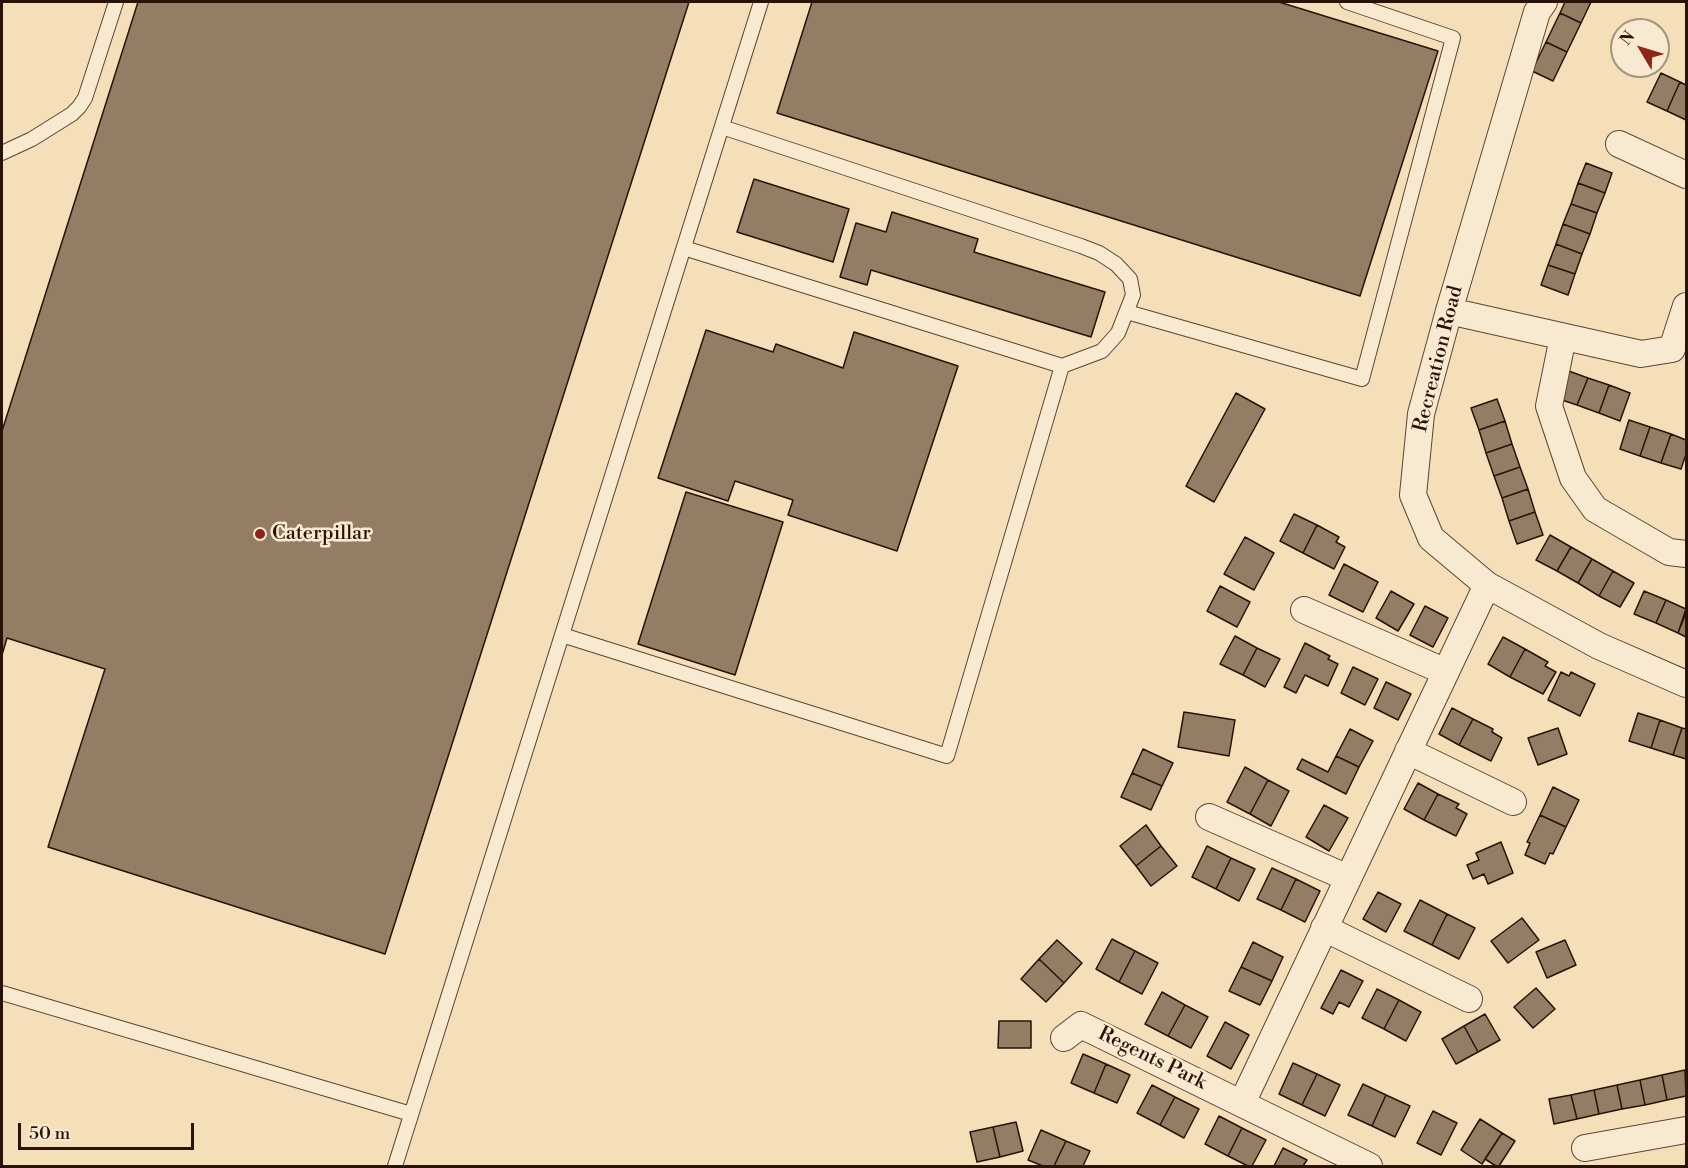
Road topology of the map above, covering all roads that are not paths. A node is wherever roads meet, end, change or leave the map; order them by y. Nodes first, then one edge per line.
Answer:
1 (116, 2) edge
2 (761, 2) edge
3 (1347, 2) edge
4 (1544, 2) edge
5 (722, 127) junction
6 (1619, 144) dead end
7 (2, 153) edge
8 (1686, 175) edge
9 (684, 248) junction
10 (1686, 306) edge
11 (1449, 311) junction
12 (1127, 312) junction
13 (1563, 337) junction
14 (1062, 366) junction
15 (1686, 554) edge
16 (1487, 585) junction
17 (1304, 610) dead end
18 (562, 635) junction
19 (1446, 672) junction
20 (1686, 684) edge
21 (1408, 751) junction
22 (1513, 802) dead end
23 (1209, 817) dead end
24 (1348, 878) junction
25 (1324, 928) junction
26 (2, 993) edge
27 (1469, 999) dead end
28 (1064, 1038) dead end
29 (1242, 1102) junction
30 (411, 1114) junction
31 (1686, 1130) edge
32 (1585, 1148) dead end
33 (395, 1167) edge
34 (1370, 1167) edge

1 - 7 lane
2 - 5 lane
3 - 12 lane
4 - 11 street, Recreation Road
5 - 9 lane
5 - 12 lane
6 - 8 street
9 - 14 lane
9 - 18 lane
10 - 13 street
11 - 13 street
11 - 16 street, Recreation Road
12 - 14 lane
13 - 15 street
14 - 18 lane
16 - 19 street
16 - 20 street, Recreation Road
17 - 19 street
18 - 30 lane
19 - 21 street
21 - 22 street
21 - 24 street
23 - 24 street
24 - 25 street
25 - 27 street
25 - 29 street
26 - 30 lane
28 - 29 street, Regents Park
29 - 34 street, Regents Park
30 - 33 lane
31 - 32 street

